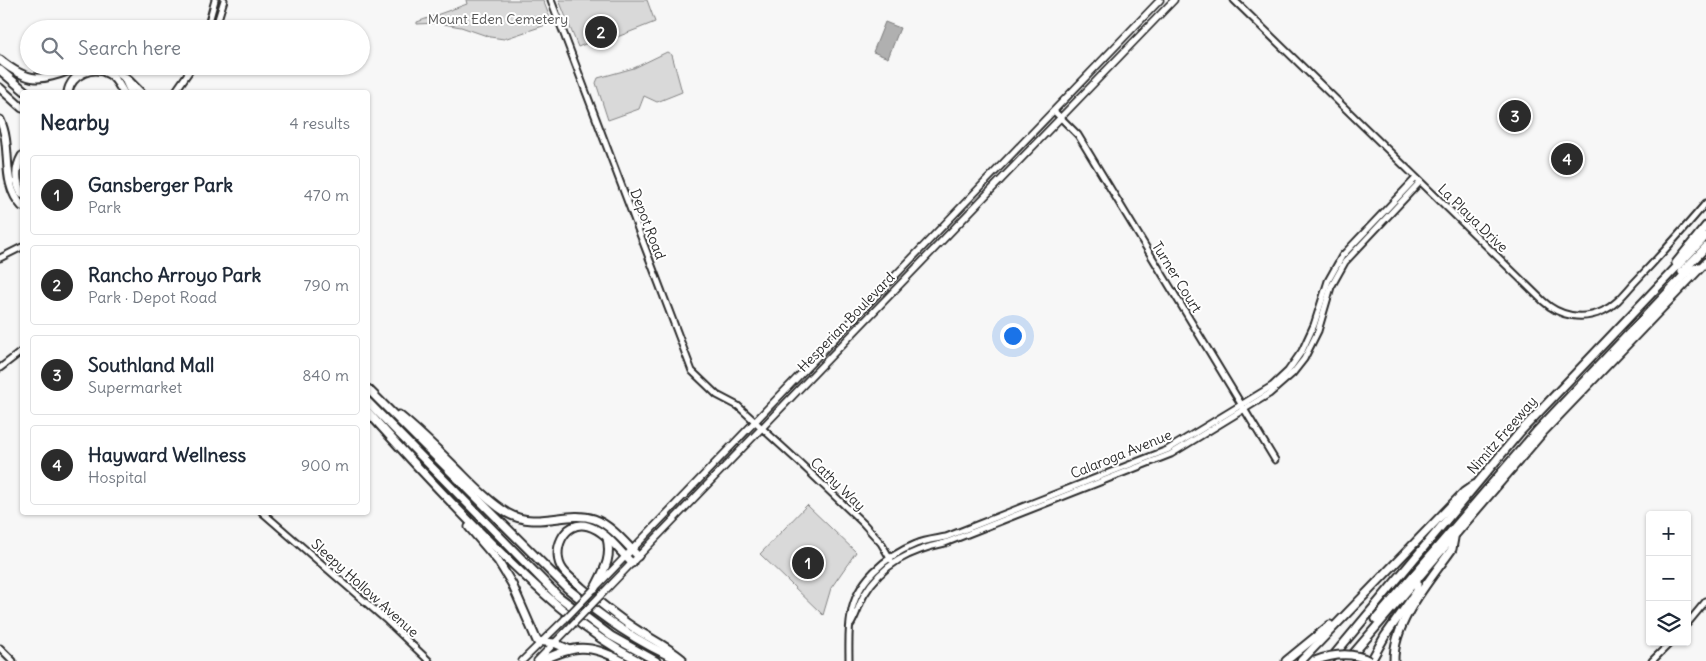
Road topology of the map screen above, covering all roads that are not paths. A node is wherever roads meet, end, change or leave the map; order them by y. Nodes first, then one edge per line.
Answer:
1 (215, 0) edge
2 (224, 0) edge
3 (551, 0) edge
4 (1160, 0) edge
5 (1174, 0) edge
6 (1234, 0) edge
7 (209, 20) edge
8 (218, 20) edge
9 (0, 60) edge
10 (0, 70) edge
11 (20, 74) edge
12 (24, 75) edge
13 (55, 75) edge
14 (82, 75) edge
15 (110, 75) edge
16 (120, 75) edge
17 (187, 75) edge
18 (124, 78) junction
19 (0, 88) edge
20 (24, 90) edge
21 (69, 90) edge
22 (121, 90) edge
23 (129, 90) edge
24 (138, 90) edge
25 (176, 90) edge
26 (20, 106) edge
27 (1054, 110) junction
28 (1062, 117) junction
29 (0, 120) edge
30 (20, 161) edge
31 (1418, 180) junction
32 (20, 188) edge
33 (20, 203) edge
34 (1706, 203) edge
35 (1706, 226) edge
36 (1706, 236) edge
37 (1706, 247) edge
38 (20, 248) edge
39 (0, 258) edge
40 (1704, 264) edge
41 (1669, 274) junction
42 (20, 353) edge
43 (0, 368) edge
44 (370, 391) edge
45 (370, 391) edge
46 (370, 404) edge
47 (1243, 408) junction
48 (370, 414) edge
49 (755, 421) junction
50 (762, 428) junction
51 (1275, 460) dead end
52 (1477, 484) junction
53 (445, 498) junction
54 (1466, 498) junction
55 (265, 515) edge
56 (606, 537) junction
57 (1454, 537) junction
58 (631, 549) junction
59 (624, 556) junction
60 (638, 556) junction
61 (891, 560) junction
62 (632, 563) junction
63 (1417, 580) junction
64 (594, 589) junction
65 (1706, 601) edge
66 (1357, 602) junction
67 (1691, 619) edge
68 (540, 643) junction
69 (554, 643) junction
70 (1667, 646) edge
71 (0, 648) edge
72 (568, 649) junction
73 (13, 661) edge
74 (429, 661) edge
75 (522, 661) edge
76 (537, 661) edge
77 (541, 661) edge
78 (622, 661) edge
79 (638, 661) edge
80 (656, 661) edge
81 (683, 661) edge
82 (848, 661) edge
83 (1286, 661) edge
84 (1300, 661) edge
85 (1315, 661) edge
86 (1329, 661) edge
87 (1340, 661) edge
88 (1347, 661) edge
89 (1370, 661) edge
90 (1394, 661) edge
91 (1652, 661) edge

1 - 7 street
2 - 8 street
3 - 49 street, Depot Road
4 - 27 main road, Hesperian Boulevard
5 - 28 main road, Hesperian Boulevard
6 - 31 street, La Playa Drive
9 - 11 highway
10 - 20 highway
12 - 13 highway
14 - 21 highway
15 - 22 highway
16 - 18 highway
17 - 25 street
18 - 23 highway
18 - 24 highway
19 - 26 highway
27 - 28 street, Turner Court
27 - 49 main road, Hesperian Boulevard
28 - 47 street, Turner Court
28 - 50 main road, Hesperian Boulevard
29 - 33 highway
30 - 32 highway
31 - 34 street, La Playa Drive
31 - 47 street, Calaroga Avenue
35 - 41 highway
36 - 41 highway, Nimitz Freeway
37 - 54 highway
38 - 39 street
40 - 57 highway, Nimitz Freeway
40 - 87 highway
41 - 52 highway, Nimitz Freeway
42 - 43 street
44 - 58 highway
45 - 81 highway
46 - 80 highway
47 - 51 street, Turner Court
47 - 61 street, Calaroga Avenue
48 - 53 highway
49 - 50 street, Depot Road
49 - 58 main road, Hesperian Boulevard
50 - 60 main road, Hesperian Boulevard
50 - 61 street, Cathy Way
52 - 54 highway, Nimitz Freeway
52 - 66 highway
53 - 68 highway
53 - 79 highway
54 - 86 highway, Nimitz Freeway
55 - 74 street, Sleepy Hollow Avenue
56 - 59 highway
56 - 64 highway
56 - 81 highway
57 - 63 highway, Nimitz Freeway
57 - 90 highway
58 - 59 main road, Hesperian Boulevard
58 - 60 highway
59 - 62 highway
59 - 64 main road, Hesperian Boulevard
60 - 62 main road, Hesperian Boulevard
61 - 82 street, Calaroga Avenue
62 - 69 main road, Hesperian Boulevard, bridge
63 - 88 highway, Nimitz Freeway
63 - 89 highway
64 - 68 main road, Hesperian Boulevard, bridge
65 - 67 street
66 - 83 highway
66 - 84 highway
68 - 69 highway
68 - 75 main road, Hesperian Boulevard
69 - 72 highway
69 - 76 main road, Hesperian Boulevard
70 - 91 street
71 - 73 street
72 - 77 highway
72 - 78 highway
85 - 89 highway, bridge

